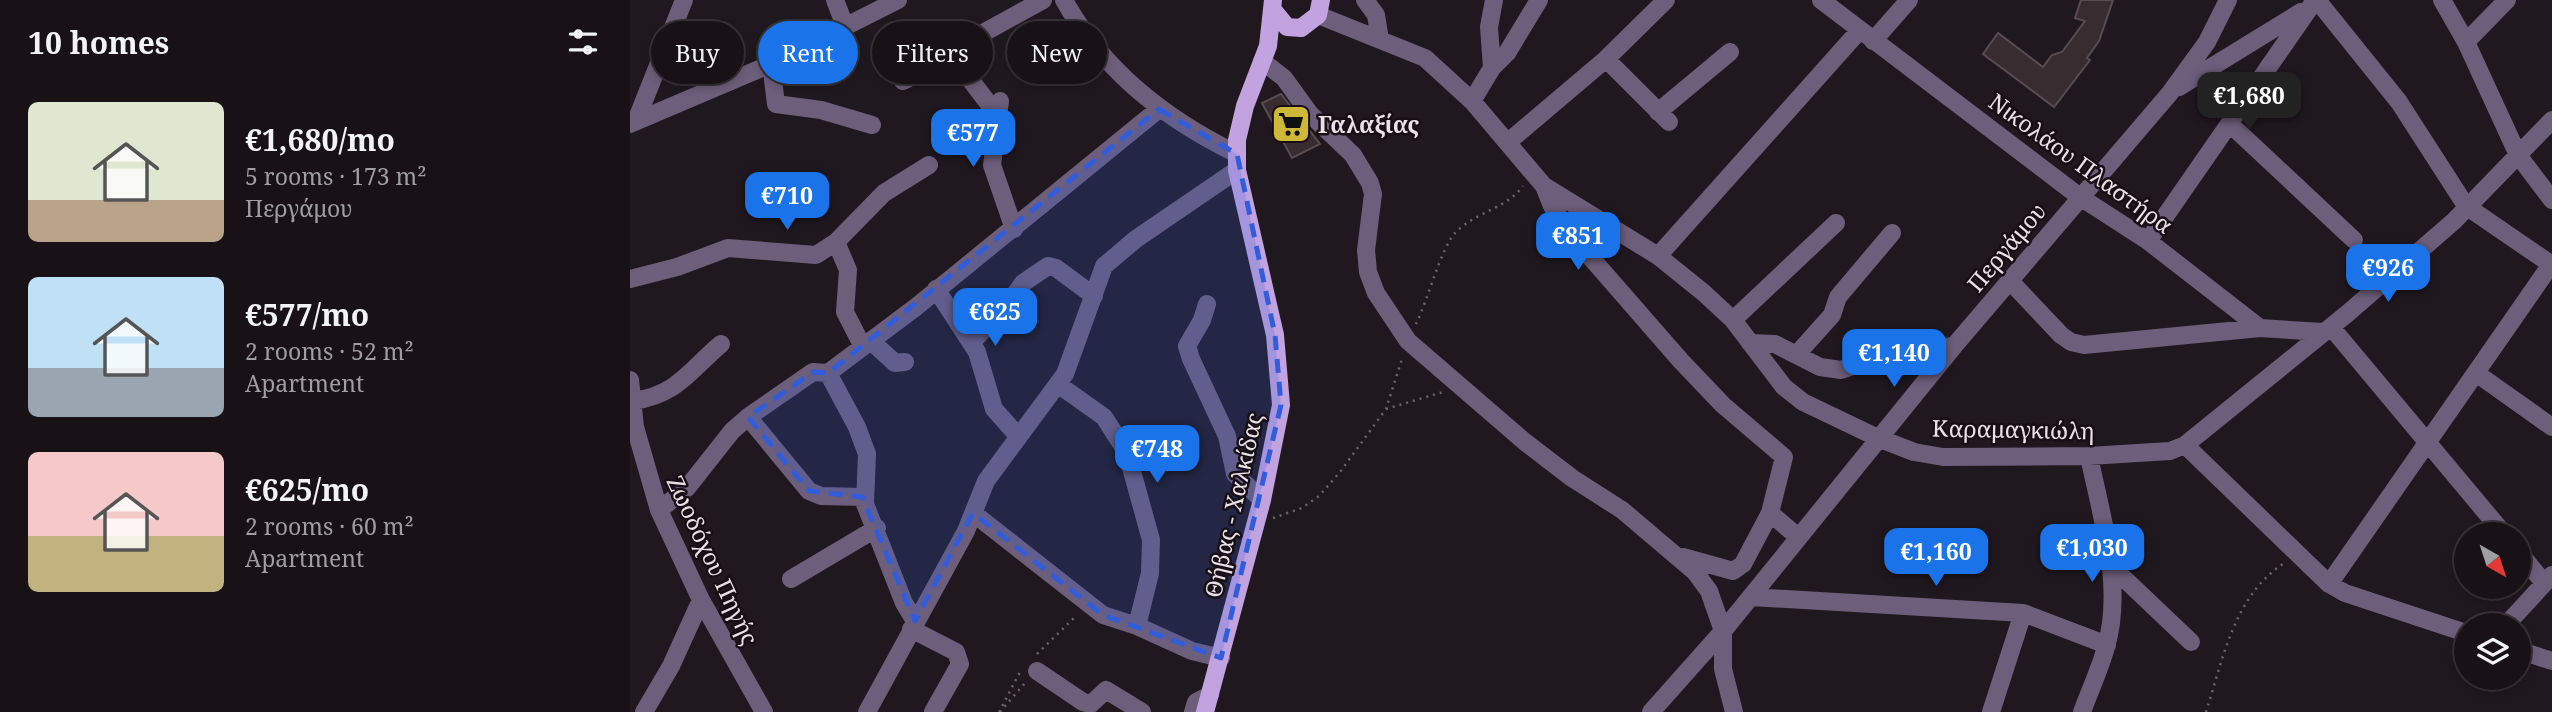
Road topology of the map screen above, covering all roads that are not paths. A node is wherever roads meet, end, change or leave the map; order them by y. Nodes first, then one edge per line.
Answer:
1 (684, 0) edge
2 (835, 0) edge
3 (898, 0) edge
4 (1043, 0) edge
5 (1064, 0) edge
6 (1365, 0) edge
7 (1494, 0) edge
8 (1539, 0) edge
9 (1666, 0) edge
10 (1821, 0) edge
11 (1909, 0) edge
12 (2228, 0) edge
13 (2316, 0) edge
14 (2442, 0) edge
15 (2507, 0) edge
16 (1273, 5) edge
17 (1320, 8) edge
18 (843, 21) edge
19 (855, 21) edge
20 (993, 28) edge
21 (1301, 28) junction
22 (1866, 36) junction
23 (1381, 40) junction
24 (2466, 42) junction
25 (1730, 52) dead end
26 (1606, 59) junction
27 (1262, 61) junction
28 (1492, 68) junction
29 (758, 69) edge
30 (774, 84) edge
31 (977, 84) edge
32 (2170, 93) junction
33 (1472, 101) junction
34 (1159, 109) junction
35 (2552, 120) edge
36 (633, 122) edge
37 (872, 125) dead end
38 (2231, 125) junction
39 (1508, 142) junction
40 (2518, 155) junction
41 (1237, 162) junction
42 (929, 165) dead end
43 (1544, 186) junction
44 (2080, 197) junction
45 (2552, 200) edge
46 (2466, 206) junction
47 (1836, 222) dead end
48 (1014, 229) junction
49 (1892, 233) dead end
50 (2354, 240) dead end
51 (2148, 241) junction
52 (836, 242) junction
53 (1658, 256) junction
54 (2552, 264) edge
55 (630, 279) edge
56 (2010, 281) junction
57 (936, 289) junction
58 (1094, 296) junction
59 (1207, 304) dead end
60 (1732, 320) junction
61 (2260, 328) junction
62 (2327, 330) junction
63 (972, 342) junction
64 (1750, 343) junction
65 (721, 344) dead end
66 (867, 344) junction
67 (1954, 346) junction
68 (1798, 353) junction
69 (905, 362) dead end
70 (828, 373) junction
71 (2476, 373) junction
72 (630, 380) edge
73 (1059, 385) junction
74 (633, 401) junction
75 (748, 417) junction
76 (2552, 427) edge
77 (1018, 436) junction
78 (1878, 438) junction
79 (2429, 443) junction
80 (2185, 445) junction
81 (2089, 456) junction
82 (865, 497) junction
83 (1262, 500) junction
84 (659, 510) junction
85 (973, 513) junction
86 (1770, 513) junction
87 (2494, 522) edge
88 (877, 528) junction
89 (1797, 537) junction
90 (1676, 554) junction
91 (2531, 563) edge
92 (2110, 566) junction
93 (791, 579) dead end
94 (2548, 579) edge
95 (2329, 584) junction
96 (1751, 597) junction
97 (701, 600) junction
98 (2023, 612) junction
99 (2517, 613) edge
100 (913, 625) junction
101 (1137, 626) junction
102 (2454, 629) edge
103 (1723, 631) junction
104 (2191, 642) dead end
105 (2107, 645) junction
106 (2531, 654) edge
107 (1220, 658) junction
108 (2552, 661) edge
109 (1037, 671) road end
110 (1207, 704) edge
111 (2088, 711) edge
112 (644, 712) edge
113 (764, 712) edge
114 (867, 712) edge
115 (933, 712) edge
116 (1142, 712) edge
117 (1193, 712) edge
118 (1651, 712) edge
119 (1734, 712) edge
120 (1991, 712) edge

1 - 36 street
2 - 18 street
3 - 19 street
4 - 20 street
5 - 34 street
6 - 23 street
7 - 28 street
8 - 28 street
9 - 26 street
10 - 22 street, Νικολάου Πλαστήρα
11 - 22 street
12 - 32 street, Περγάμου
13 - 32 street
13 - 38 street
13 - 46 street
14 - 24 street
15 - 24 street
16 - 21 main road
16 - 27 main road, Θήβας - Χαλκίδας
17 - 21 main road, Θήβας - Χαλκίδας
17 - 23 street
21 - 27 main road, Θήβας - Χαλκίδας
22 - 44 street, Νικολάου Πλαστήρα
22 - 53 street
23 - 33 street
24 - 40 street
25 - 26 street
26 - 39 street
27 - 41 main road, Θήβας - Χαλκίδας
27 - 90 street
28 - 33 street
29 - 36 street
30 - 37 street
31 - 48 street
32 - 44 street, Περγάμου
33 - 39 street
34 - 41 street
34 - 48 street
35 - 40 street
38 - 50 street
38 - 51 street
39 - 43 street
40 - 45 street
40 - 46 street
41 - 58 street
41 - 83 main road, Θήβας - Χαλκίδας
42 - 52 street
43 - 53 street, Καραμαγκιώλη
43 - 86 street
44 - 51 street, Νικολάου Πλαστήρα
44 - 56 street, Περγάμου
46 - 54 street
46 - 62 street
47 - 60 street
48 - 57 street
49 - 68 street
51 - 61 street, Νικολάου Πλαστήρα
52 - 55 street
52 - 66 street
53 - 60 street, Καραμαγκιώλη
54 - 71 street
56 - 61 street
56 - 67 street, Περγάμου
57 - 63 street
57 - 66 street
58 - 63 street
58 - 73 street
59 - 83 street
60 - 64 street, Καραμαγκιώλη
61 - 62 street
62 - 79 street
62 - 80 street
63 - 77 street
64 - 68 street
64 - 78 street, Καραμαγκιώλη
65 - 74 street
66 - 69 street
66 - 70 street
67 - 68 street
67 - 78 street, Περγάμου
70 - 75 street
70 - 82 street
71 - 76 street
71 - 79 street
72 - 74 street, Ζωοδόχου Πηγής
73 - 77 street
73 - 101 street
74 - 84 street, Ζωοδόχου Πηγής
75 - 82 street
75 - 84 street
77 - 85 street
78 - 81 street, Καραμαγκιώλη
78 - 89 street, Περγάμου
79 - 87 street
79 - 95 street
80 - 81 street, Καραμαγκιώλη
80 - 95 street
81 - 92 street
82 - 88 street
83 - 107 main road, Θήβας - Χαλκίδας
84 - 97 street, Ζωοδόχου Πηγής
85 - 100 street
85 - 101 street
86 - 89 street
86 - 90 street
88 - 93 street
88 - 100 street
89 - 96 street, Περγάμου
90 - 103 street
91 - 94 street
92 - 104 street
92 - 105 street
94 - 99 street
95 - 102 street
96 - 98 street
96 - 103 street, Περγάμου
97 - 112 street
97 - 113 street, Ζωοδόχου Πηγής
98 - 105 street
98 - 120 street
100 - 114 street
100 - 115 street
101 - 107 street
103 - 118 street, Περγάμου
103 - 119 street
105 - 111 street
106 - 108 street
107 - 110 main road, Θήβας - Χαλκίδας
109 - 116 street
110 - 117 street

